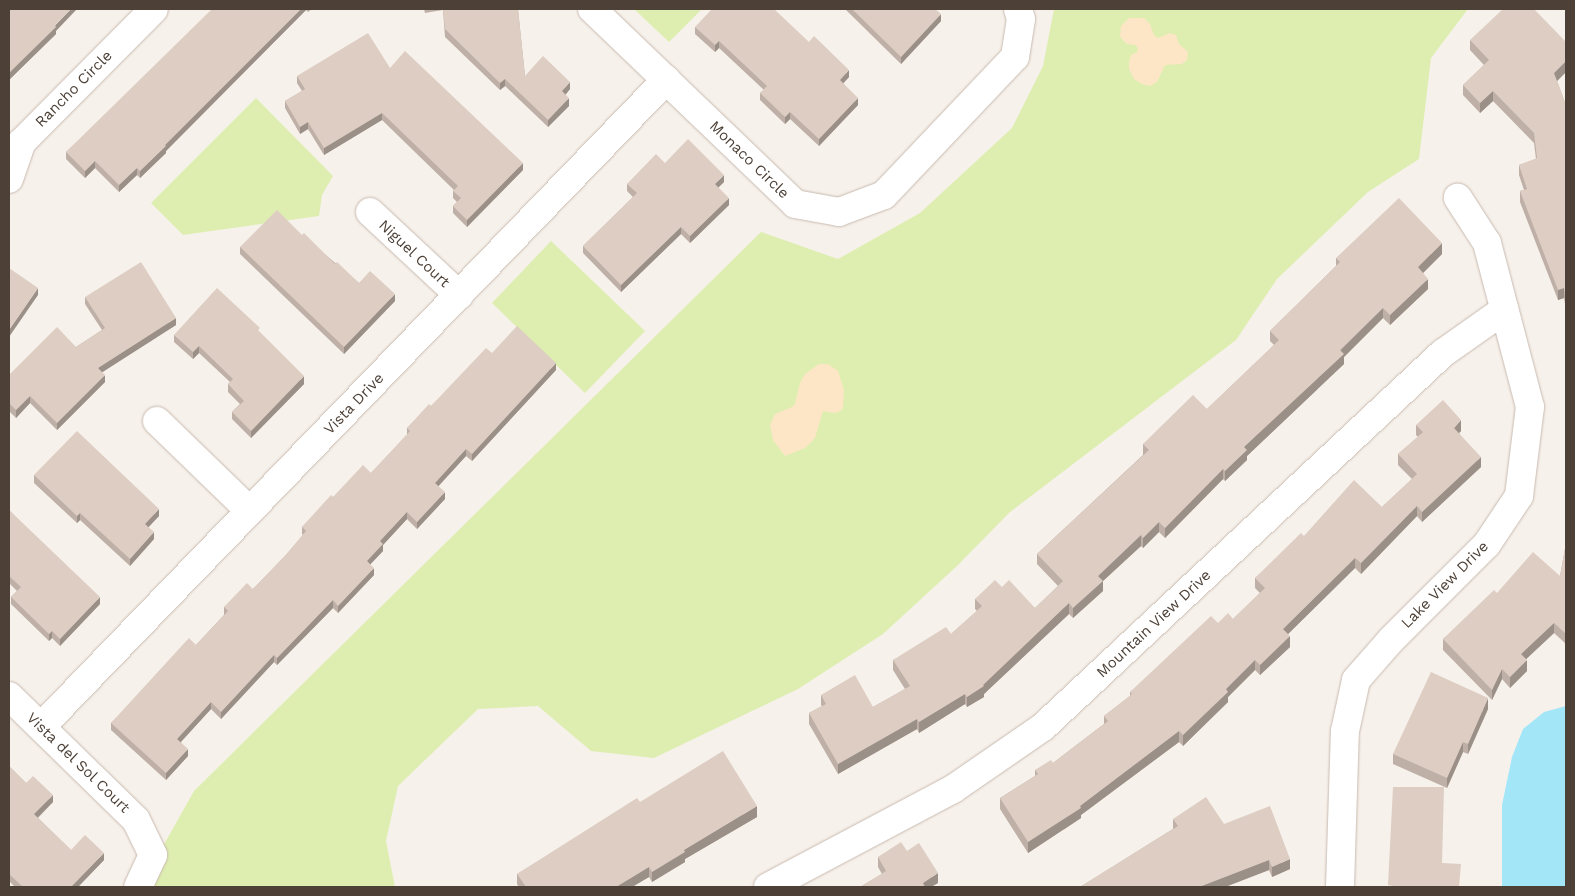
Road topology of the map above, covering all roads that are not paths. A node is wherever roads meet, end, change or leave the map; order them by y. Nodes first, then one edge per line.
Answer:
1 (154, 9) edge
2 (592, 9) edge
3 (1018, 9) edge
4 (666, 80) junction
5 (9, 179) edge
6 (1458, 198) dead end
7 (370, 212) dead end
8 (459, 295) junction
9 (1504, 310) junction
10 (158, 421) dead end
11 (250, 511) junction
12 (9, 696) edge
13 (41, 727) junction
14 (138, 887) edge
15 (768, 887) edge
16 (1340, 887) edge

1 - 5 street, Rancho Circle
2 - 4 street, Monaco Circle
3 - 4 street, Monaco Circle
4 - 8 street, Vista Drive
6 - 9 street, Lake View Drive
7 - 8 street, Niguel Court
8 - 11 street, Vista Drive
9 - 15 street, Mountain View Drive
9 - 16 street, Lake View Drive
10 - 11 street
11 - 13 street, Vista Drive
12 - 13 street, Vista del Sol Court
13 - 14 street, Vista del Sol Court

